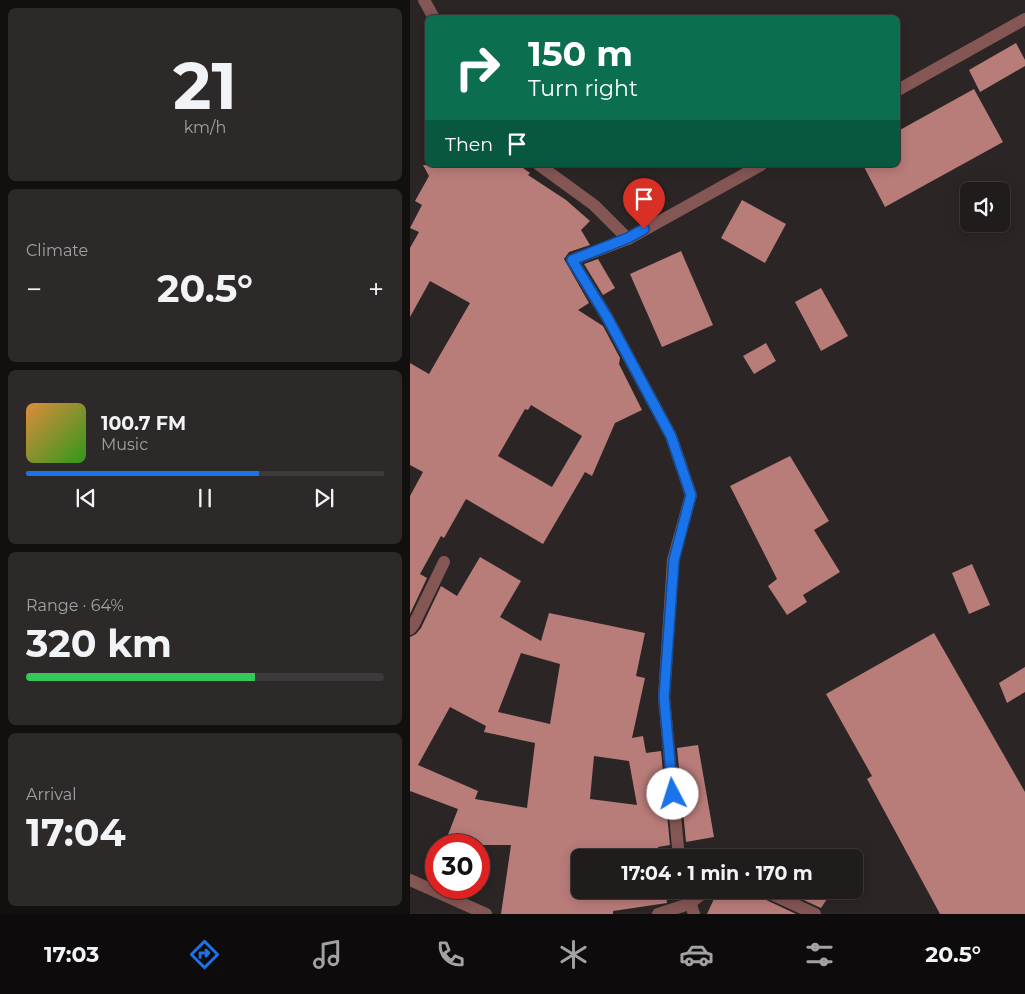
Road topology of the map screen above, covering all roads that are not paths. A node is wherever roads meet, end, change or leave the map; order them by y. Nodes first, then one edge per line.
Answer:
1 (424, 0) edge
2 (432, 15) edge
3 (1025, 19) edge
4 (900, 89) edge
5 (542, 167) edge
6 (757, 167) edge
7 (628, 238) junction
8 (444, 562) dead end
9 (410, 629) edge
10 (678, 849) edge
11 (410, 880) edge
12 (700, 899) edge
13 (783, 899) edge
14 (692, 909) edge
15 (486, 914) edge
16 (658, 914) edge
17 (816, 914) edge

1 - 2 street
3 - 4 street
5 - 7 street
6 - 7 street
7 - 10 street
8 - 9 street
11 - 15 street
12 - 14 street
13 - 17 street
14 - 16 street

